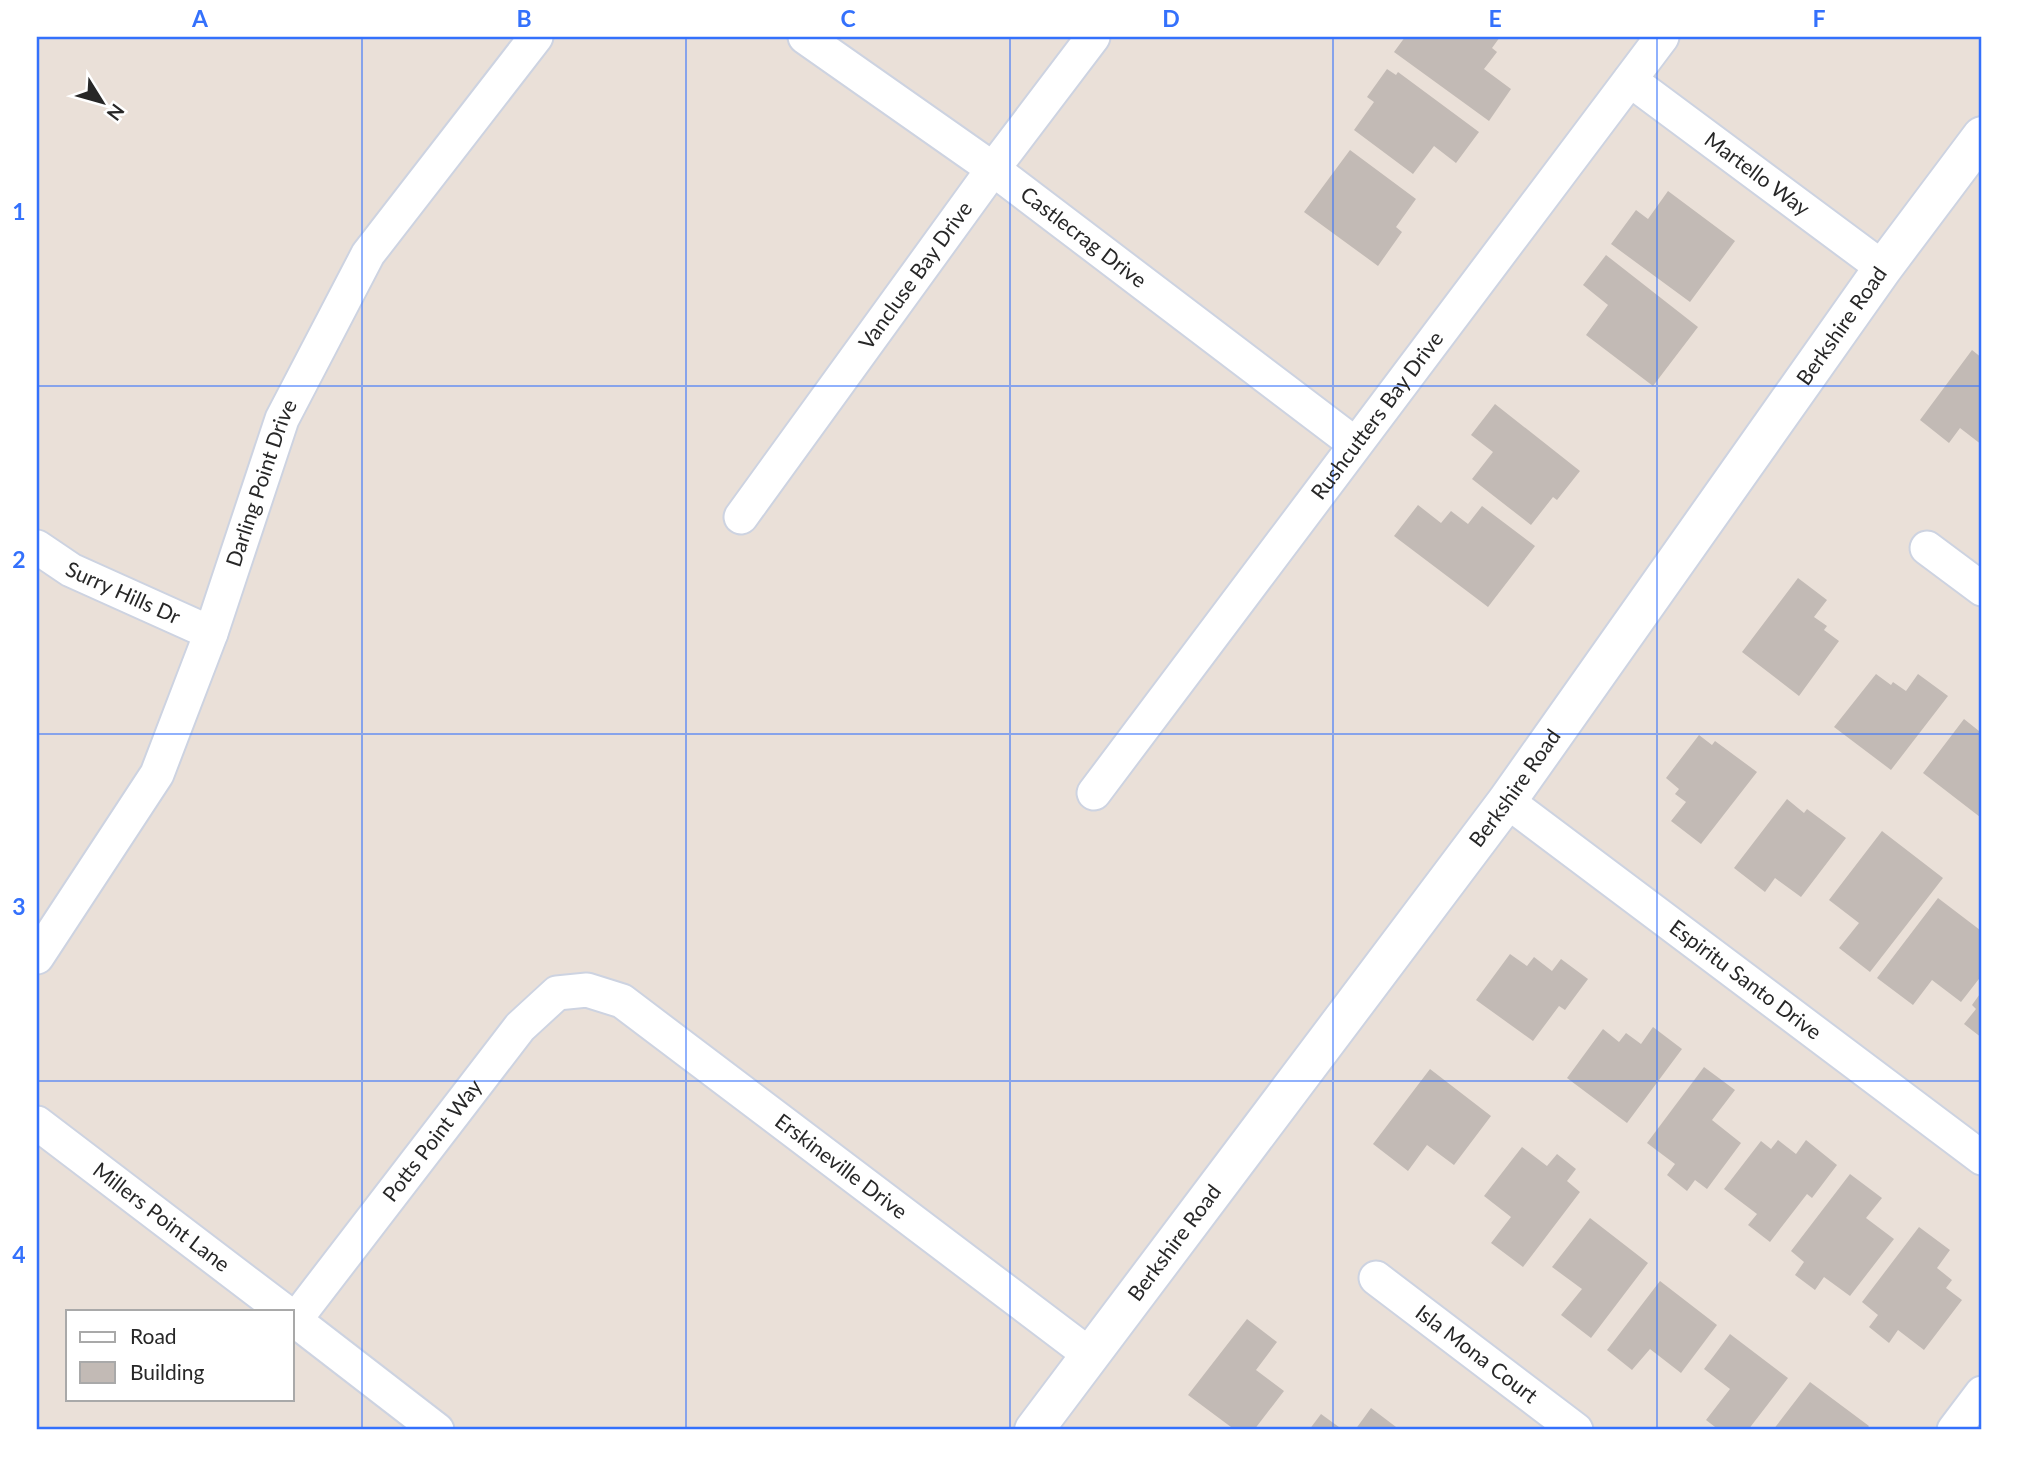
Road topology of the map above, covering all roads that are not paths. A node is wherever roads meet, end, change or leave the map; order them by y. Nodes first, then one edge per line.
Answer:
1 (536, 37) edge
2 (805, 37) edge
3 (1093, 37) edge
4 (1662, 37) edge
5 (1630, 80) junction
6 (1982, 136) edge
7 (993, 169) junction
8 (1883, 268) junction
9 (1355, 444) junction
10 (740, 517) dead end
11 (37, 547) edge
12 (1927, 548) dead end
13 (1982, 589) edge
14 (211, 633) junction
15 (1094, 793) dead end
16 (1507, 801) junction
17 (37, 957) edge
18 (587, 990) joint
19 (37, 1123) edge
20 (1982, 1158) edge
21 (1376, 1278) dead end
22 (282, 1310) edge
23 (294, 1311) edge
24 (294, 1319) edge
25 (1090, 1355) junction
26 (1982, 1393) edge
27 (437, 1430) edge
28 (1034, 1430) edge
29 (1576, 1430) edge
30 (1954, 1430) edge

1 - 14 street, Darling Point Drive
2 - 7 street, Castlecrag Drive
3 - 7 street, Vancluse Bay Drive
4 - 5 street, Rushcutters Bay Drive
5 - 8 street, Martello Way
5 - 9 street, Rushcutters Bay Drive
6 - 8 street, Berkshire Road
7 - 9 street, Castlecrag Drive
7 - 10 street, Vancluse Bay Drive
8 - 16 street, Berkshire Road
9 - 15 street, Rushcutters Bay Drive
11 - 14 street, Surry Hills Dr
12 - 13 street
14 - 17 street, Darling Point Drive
16 - 20 street, Espiritu Santo Drive
16 - 25 street, Berkshire Road
18 - 23 street, Potts Point Way
18 - 25 street, Erskineville Drive
19 - 22 street, Millers Point Lane
21 - 29 street, Isla Mona Court
24 - 27 street, Millers Point Lane
25 - 28 street, Berkshire Road
26 - 30 street

